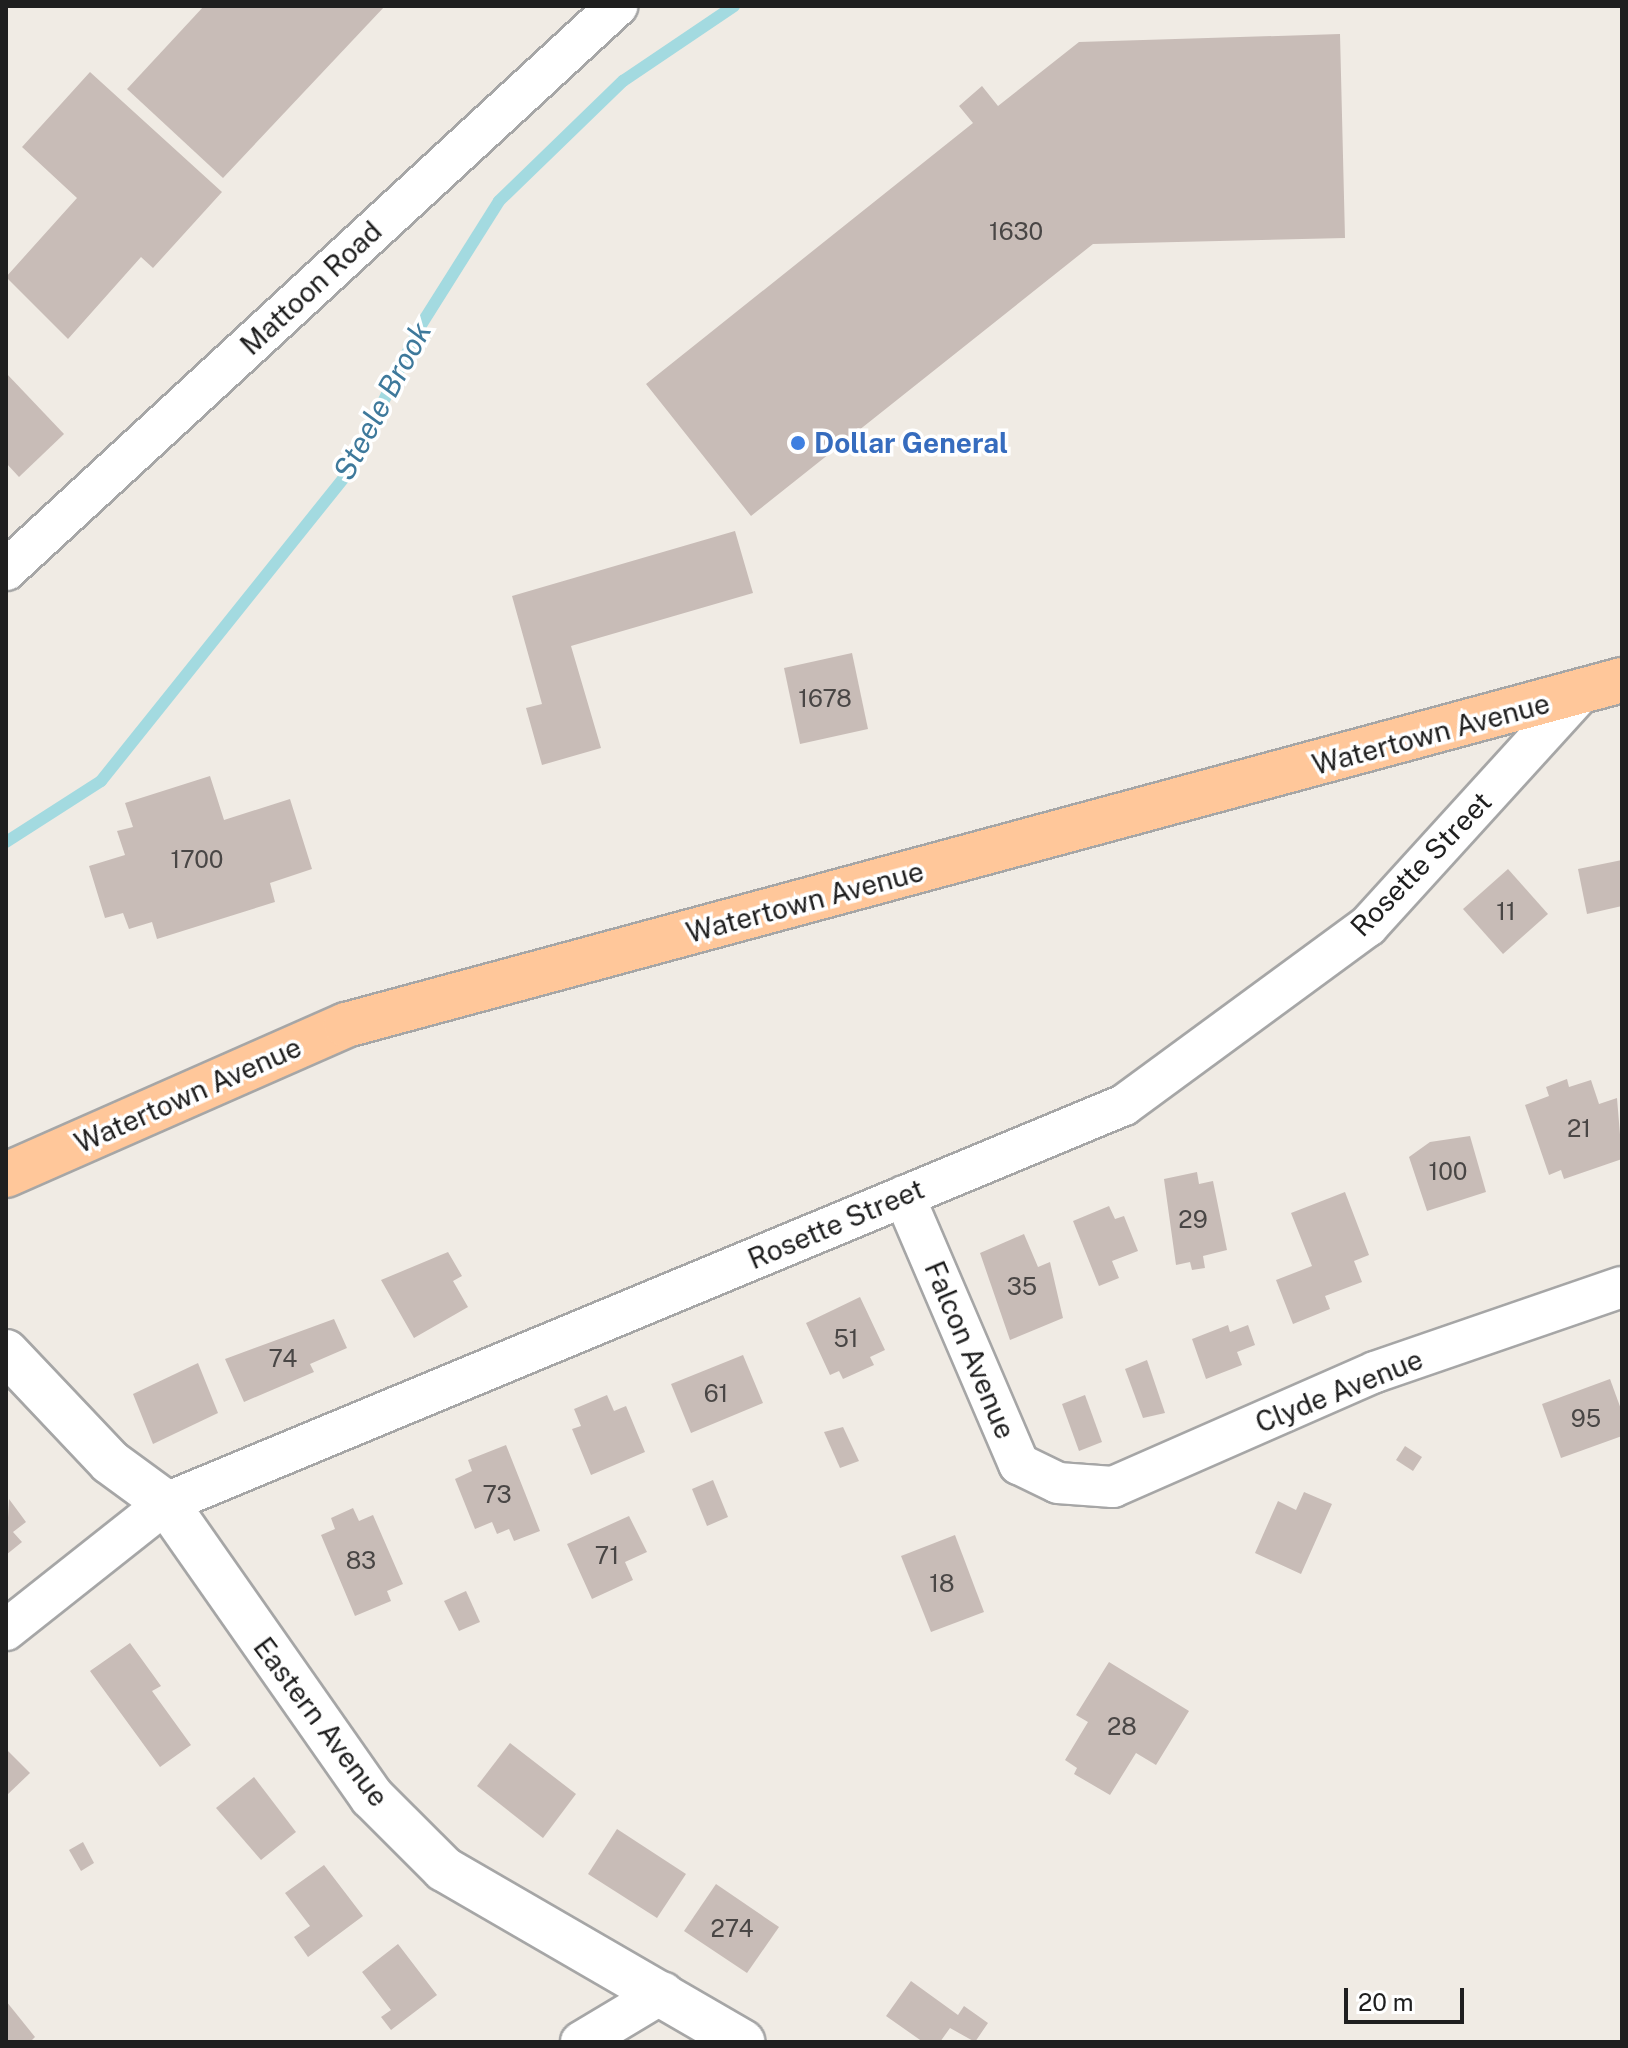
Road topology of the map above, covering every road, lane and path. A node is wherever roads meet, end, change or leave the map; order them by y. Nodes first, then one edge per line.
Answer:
1 (617, 6) edge
2 (6, 570) edge
3 (1622, 680) edge
4 (1580, 693) junction
5 (6, 1175) edge
6 (904, 1196) junction
7 (1622, 1287) edge
8 (6, 1352) edge
9 (1058, 1483) joint
10 (166, 1503) junction
11 (6, 1630) edge
12 (663, 1993) junction
13 (581, 2042) edge
14 (743, 2042) edge

1 - 2 street, Mattoon Road
3 - 4 main road, Watertown Avenue
4 - 5 main road, Watertown Avenue
4 - 6 street, Rosette Street
6 - 9 street, Falcon Avenue
6 - 10 street, Rosette Street
7 - 9 street, Clyde Avenue
8 - 10 street, Eastern Avenue
10 - 11 street, Rosette Street
10 - 12 street, Eastern Avenue
12 - 13 street
12 - 14 street, Eastern Avenue

